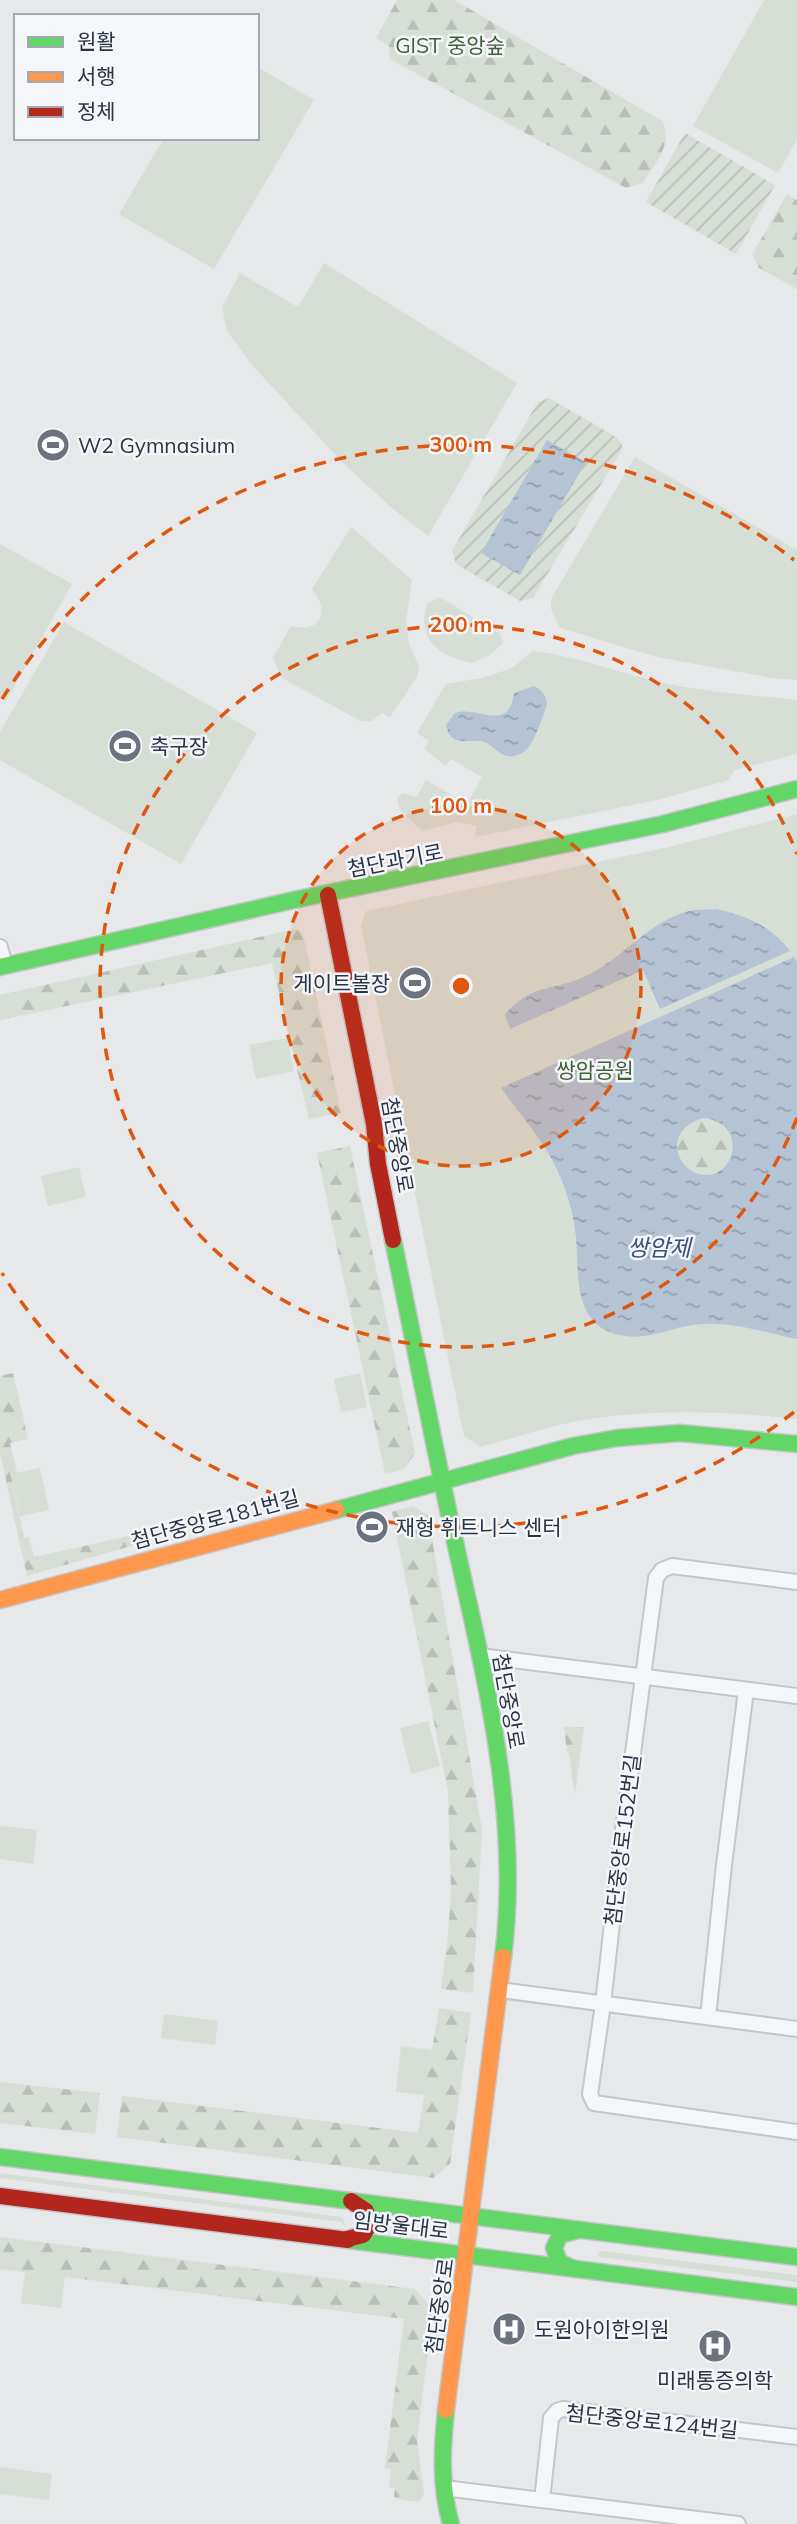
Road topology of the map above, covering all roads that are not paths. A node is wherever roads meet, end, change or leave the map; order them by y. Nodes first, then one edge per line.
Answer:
1 (797, 789) edge
2 (328, 895) junction
3 (0, 947) edge
4 (3, 967) edge
5 (797, 1444) edge
6 (442, 1480) junction
7 (797, 1582) edge
8 (0, 1600) edge
9 (480, 1656) junction
10 (642, 1676) junction
11 (746, 1690) junction
12 (797, 1696) edge
13 (500, 1990) junction
14 (603, 2004) junction
15 (708, 2017) junction
16 (797, 2029) edge
17 (797, 2132) edge
18 (0, 2157) edge
19 (0, 2196) edge
20 (351, 2201) junction
21 (472, 2217) junction
22 (580, 2230) junction
23 (346, 2239) junction
24 (467, 2254) junction
25 (797, 2257) edge
26 (574, 2269) junction
27 (797, 2297) edge
28 (797, 2437) edge
29 (444, 2488) junction
30 (542, 2500) junction
31 (451, 2524) edge
32 (738, 2524) edge

1 - 2 main road, 첨단과기로
2 - 4 main road, 첨단과기로
2 - 6 main road, 첨단중앙로
3 - 4 street
5 - 6 main road, 첨단중앙로181번길
6 - 8 main road, 첨단중앙로181번길
6 - 9 main road, 첨단중앙로
7 - 10 street, 첨단중앙로152번길
9 - 10 street
9 - 13 main road, 첨단중앙로
10 - 11 street
10 - 14 street, 첨단중앙로152번길
11 - 12 street
11 - 15 street
13 - 14 street
13 - 21 main road, 첨단중앙로
14 - 15 street
14 - 17 street, 첨단중앙로152번길
15 - 16 street
18 - 20 main road, 임방울대로
19 - 23 main road, 임방울대로
20 - 21 main road, 임방울대로
20 - 23 main road
21 - 22 main road, 임방울대로
21 - 24 main road, 첨단중앙로
22 - 25 main road, 임방울대로
22 - 26 main road
23 - 24 main road, 임방울대로
24 - 26 main road, 임방울대로
24 - 29 main road, 첨단중앙로
26 - 27 main road, 임방울대로
28 - 30 street, 첨단중앙로124번길
29 - 30 street
29 - 31 main road, 첨단중앙로
30 - 32 street

